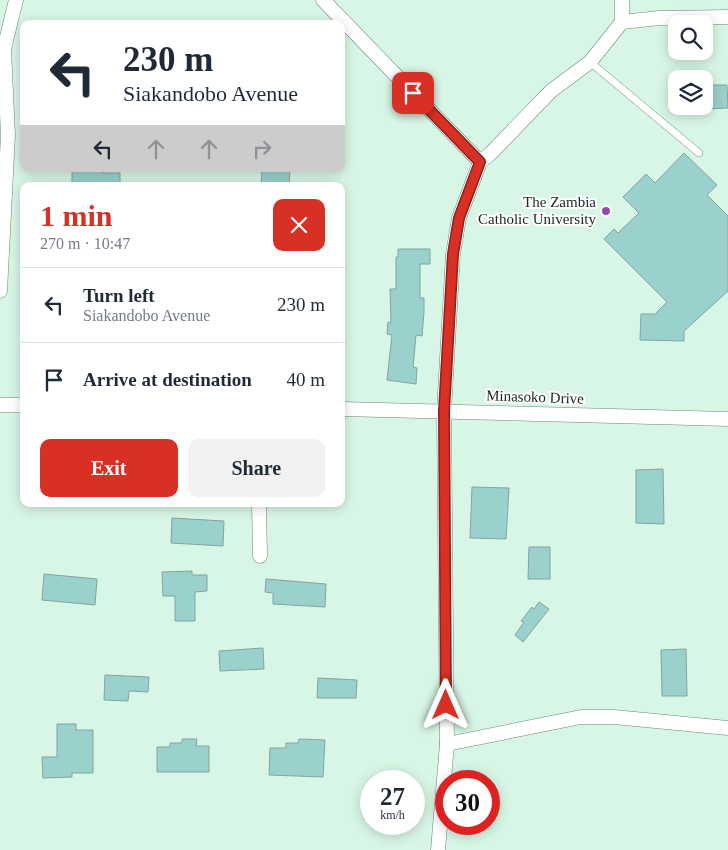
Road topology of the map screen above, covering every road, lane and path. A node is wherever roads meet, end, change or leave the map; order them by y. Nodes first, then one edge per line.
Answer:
1 (323, 0) edge
2 (622, 0) edge
3 (9, 9) edge
4 (728, 17) edge
5 (342, 20) edge
6 (622, 22) junction
7 (345, 23) edge
8 (590, 62) junction
9 (699, 153) dead end
10 (480, 162) junction
11 (0, 292) edge
12 (0, 405) edge
13 (20, 405) edge
14 (345, 410) edge
15 (444, 411) junction
16 (728, 419) edge
17 (259, 507) edge
18 (260, 556) dead end
19 (728, 728) edge
20 (447, 744) junction
21 (438, 850) edge

1 - 5 street
2 - 6 street
3 - 11 street
4 - 6 street
6 - 8 street
7 - 10 street
8 - 9 lane
8 - 10 street
10 - 15 street
12 - 13 street
14 - 15 street, Minasoko Drive
15 - 16 street, Minasoko Drive
15 - 20 street
17 - 18 street
19 - 20 street
20 - 21 street

